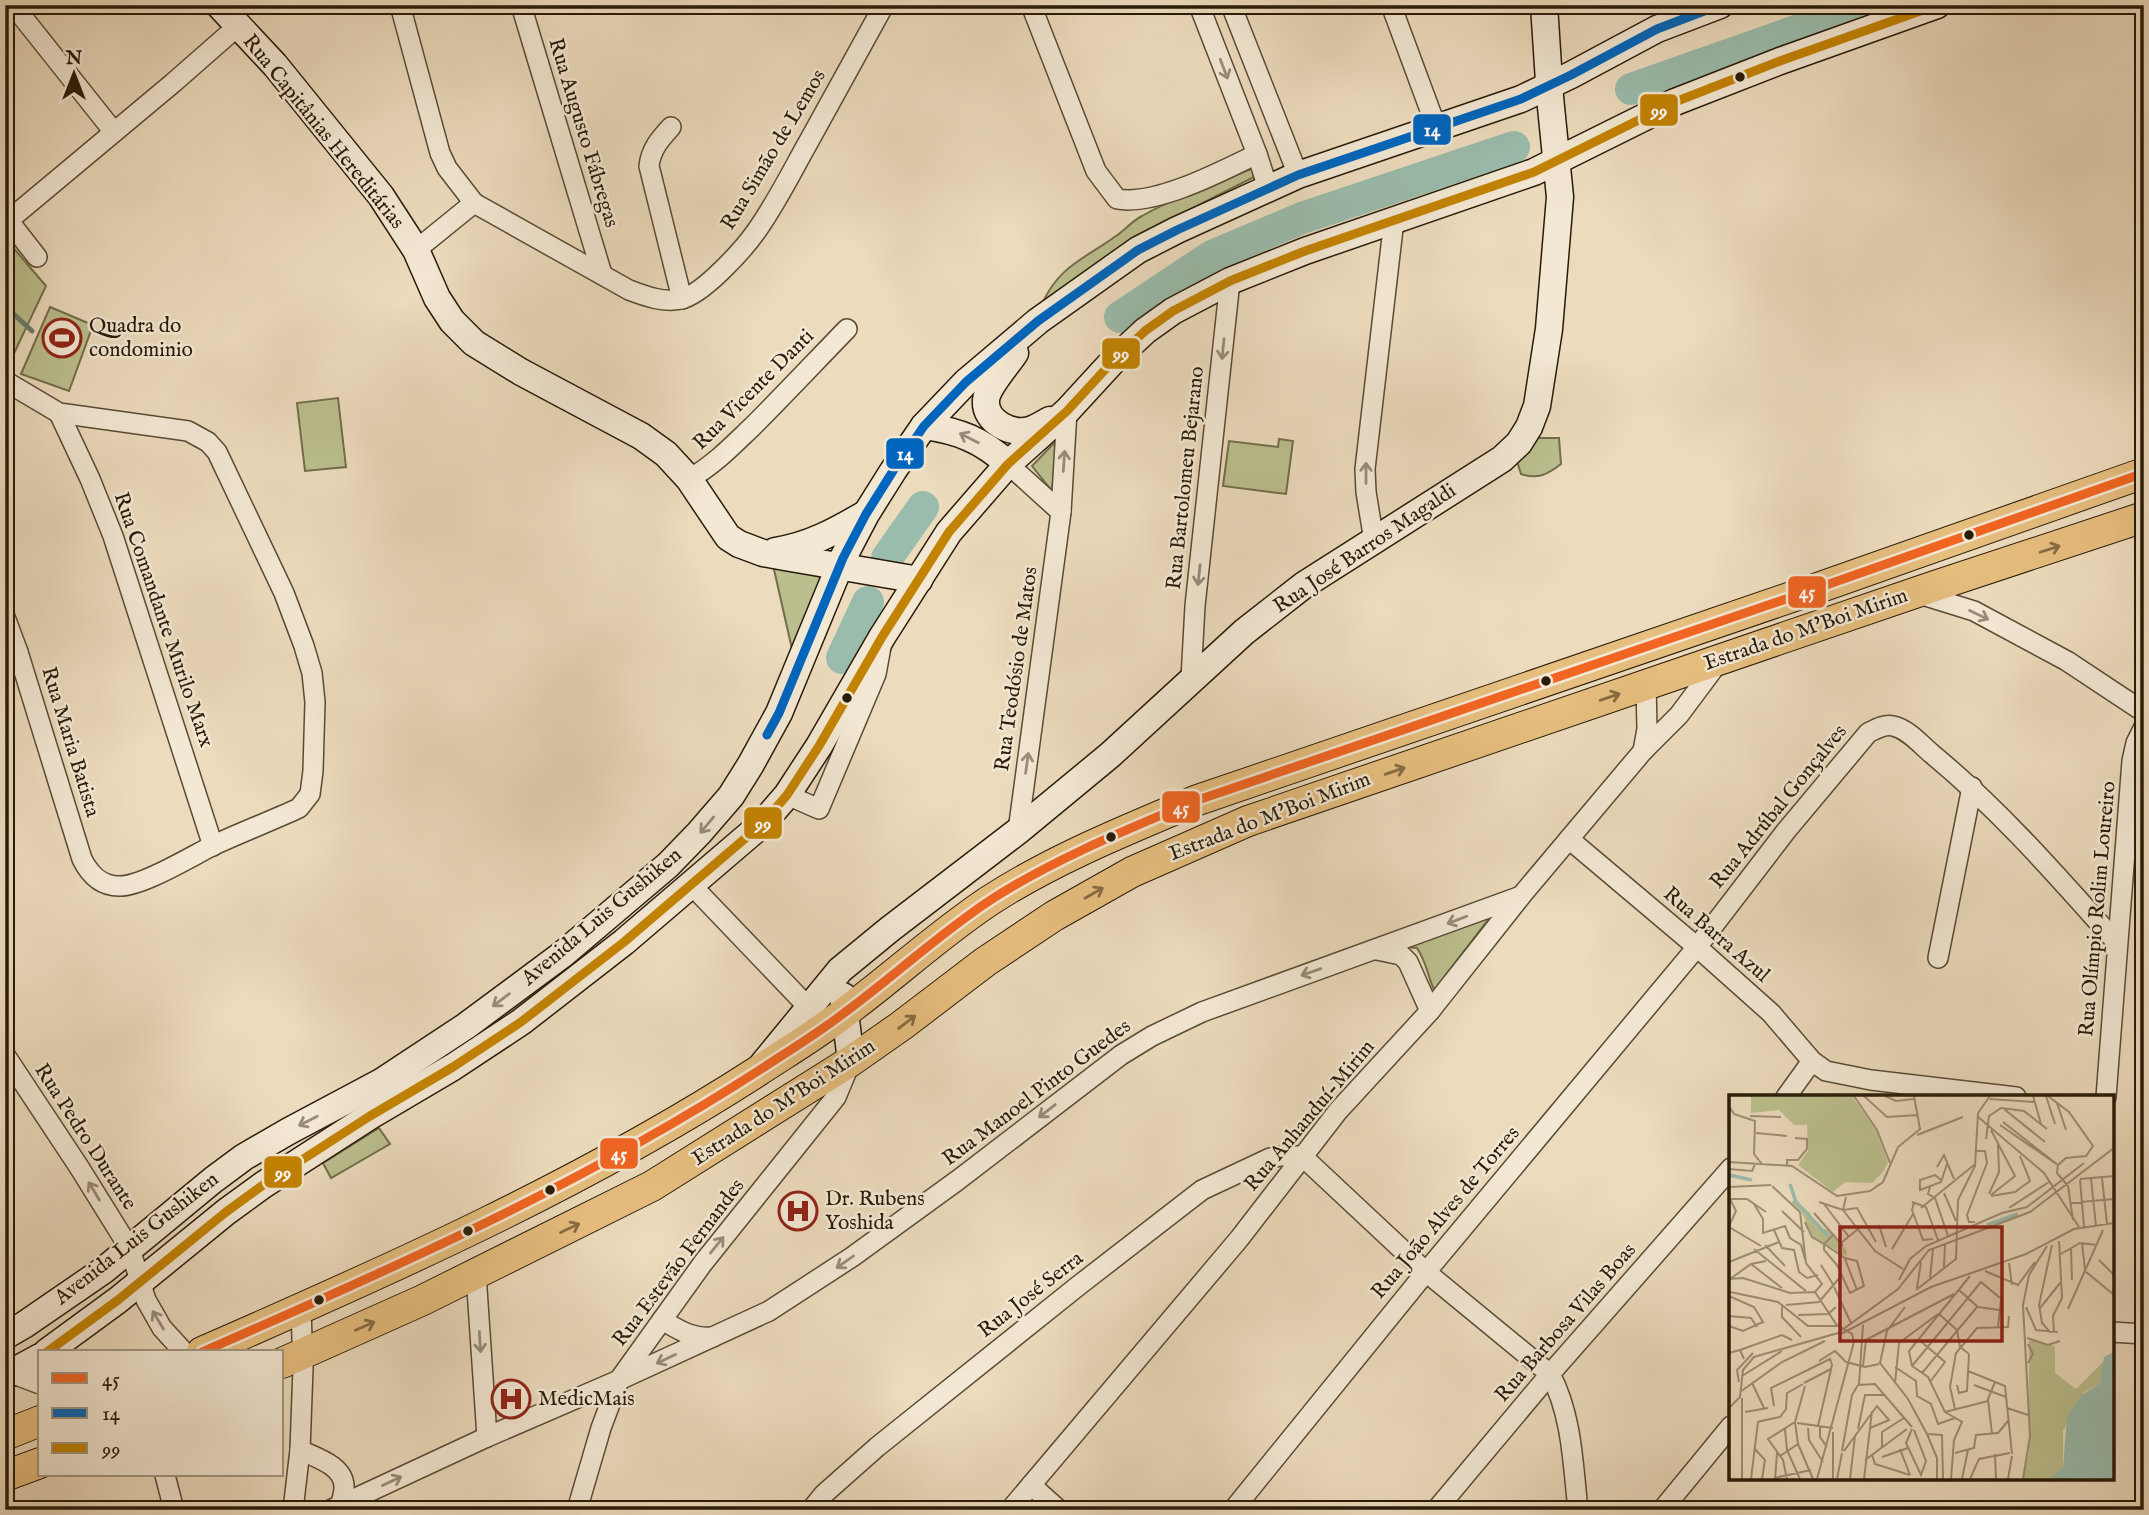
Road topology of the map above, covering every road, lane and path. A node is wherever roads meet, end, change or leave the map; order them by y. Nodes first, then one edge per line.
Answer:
1 (13, 5) edge
2 (219, 5) edge
3 (400, 5) edge
4 (521, 5) edge
5 (884, 5) edge
6 (1031, 5) edge
7 (1199, 5) edge
8 (1231, 5) edge
9 (1391, 5) edge
10 (1544, 5) edge
11 (1720, 5) edge
12 (1937, 5) edge
13 (238, 26) junction
14 (1549, 87) junction
15 (671, 127) dead end
16 (1437, 129) junction
17 (114, 132) junction
18 (1257, 154) junction
19 (1558, 161) junction
20 (1298, 175) junction
21 (1268, 188) junction
22 (474, 203) junction
23 (7, 218) edge
24 (1394, 220) junction
25 (416, 250) junction
26 (37, 257) dead end
27 (602, 274) junction
28 (1230, 281) junction
29 (682, 299) junction
30 (1038, 321) junction
31 (847, 329) dead end
32 (5, 380) edge
33 (1068, 411) junction
34 (59, 413) junction
35 (924, 426) junction
36 (1008, 464) junction
37 (2144, 472) edge
38 (689, 479) junction
39 (1061, 512) junction
40 (866, 514) junction
41 (2144, 517) edge
42 (1374, 541) junction
43 (763, 553) junction
44 (839, 567) junction
45 (919, 580) junction
46 (1915, 593) junction
47 (5, 617) edge
48 (1687, 632) junction
49 (18, 652) junction
50 (1720, 660) junction
51 (5, 668) edge
52 (1191, 679) junction
53 (1646, 685) junction
54 (2144, 712) edge
55 (2144, 727) edge
56 (1643, 751) junction
57 (1972, 787) junction
58 (1018, 831) junction
59 (1569, 839) junction
60 (214, 846) junction
61 (693, 883) junction
62 (1521, 896) junction
63 (2118, 943) junction
64 (1697, 947) junction
65 (1376, 950) junction
66 (1938, 958) dead end
67 (841, 970) junction
68 (809, 1008) junction
69 (1430, 1011) junction
70 (844, 1013) junction
71 (5, 1055) edge
72 (851, 1061) junction
73 (1819, 1066) junction
74 (758, 1071) junction
75 (1788, 1095) edge
76 (1999, 1095) edge
77 (2106, 1095) edge
78 (1302, 1157) junction
79 (1729, 1170) edge
80 (130, 1249) junction
81 (1426, 1272) junction
82 (476, 1274) junction
83 (140, 1283) junction
84 (301, 1309) junction
85 (663, 1320) junction
86 (11, 1330) edge
87 (2114, 1332) edge
88 (2144, 1334) edge
89 (713, 1337) junction
90 (50, 1350) edge
91 (182, 1350) edge
92 (207, 1350) edge
93 (38, 1358) edge
94 (292, 1359) edge
95 (7, 1372) edge
96 (1550, 1374) junction
97 (620, 1380) junction
98 (38, 1383) edge
99 (38, 1422) edge
100 (1729, 1428) edge
101 (5, 1435) edge
102 (487, 1437) junction
103 (300, 1450) junction
104 (38, 1463) edge
105 (5, 1476) edge
106 (165, 1476) edge
107 (1031, 1485) junction
108 (336, 1509) edge
109 (174, 1510) edge
110 (293, 1510) edge
111 (577, 1510) edge
112 (811, 1510) edge
113 (1010, 1510) edge
114 (1059, 1510) edge
115 (1233, 1510) edge
116 (1436, 1510) edge
117 (1578, 1510) edge
118 (1662, 1510) edge

1 - 17 street
2 - 13 main road, Rua Capitânias Hereditárias
3 - 22 street
4 - 27 street, Rua Augusto Fábregas
5 - 29 street, Rua Simão de Lemos
6 - 18 street
7 -> 18 street
8 - 20 street
9 - 16 street
10 - 14 main road, Rua José Barros Magaldi
11 - 14 main road, Avenida Luis Gushiken
12 - 19 main road, Avenida Luis Gushiken
13 - 17 street
13 - 25 main road, Rua Capitânias Hereditárias
14 - 16 main road, Avenida Luis Gushiken
14 - 19 main road, Rua José Barros Magaldi
15 - 29 street
16 - 20 main road, Avenida Luis Gushiken
17 - 23 street
18 - 21 street
19 - 24 main road, Avenida Luis Gushiken
19 - 42 main road, Rua José Barros Magaldi
20 - 21 main road, Avenida Luis Gushiken
21 - 30 main road, Avenida Luis Gushiken
22 - 25 street
22 - 27 street
23 - 26 street
24 - 28 main road, Avenida Luis Gushiken
42 -> 24 street
25 - 38 main road, Rua Capitânias Hereditárias
27 - 29 street
28 - 33 main road, Avenida Luis Gushiken
28 -> 52 street, Rua Bartolomeu Bejarano
30 - 33 main road
30 - 35 main road, Avenida Luis Gushiken
31 - 38 street, Rua Vicente Danti
32 - 34 street
33 - 36 main road, Avenida Luis Gushiken
39 -> 33 street, Rua Teodósio de Matos
34 - 60 street, Rua Comandante Murilo Marx
34 - 60 street
36 -> 35 main road
35 - 40 main road, Avenida Luis Gushiken
36 - 39 street
36 - 45 main road, Avenida Luis Gushiken
37 - 48 main road, Estrada do M'Boi Mirim
38 - 43 main road, Rua Capitânias Hereditárias
58 -> 39 street, Rua Teodósio de Matos
40 - 43 main road
40 - 44 main road, Avenida Luis Gushiken
46 -> 41 main road, Estrada do M'Boi Mirim
42 - 52 main road, Rua José Barros Magaldi
43 - 44 main road, Rua Capitânias Hereditárias
44 - 45 main road, Rua Capitânias Hereditárias
44 -> 80 main road, Avenida Luis Gushiken
45 - 61 main road, Avenida Luis Gushiken
46 - 50 main road, Estrada do M'Boi Mirim
46 -> 54 street
47 - 49 street, Rua Maria Batista
48 - 53 main road
48 - 70 main road, Estrada do M'Boi Mirim
49 - 51 street
49 - 60 street, Rua Maria Batista
50 - 53 main road, Estrada do M'Boi Mirim
50 - 56 street, Rua Anhanduí-Mirim
52 - 58 main road, Rua José Barros Magaldi
53 - 56 street
72 -> 53 main road, Estrada do M'Boi Mirim
55 - 63 street, Rua Olímpio Rolim Loureiro
56 - 59 street, Rua Anhanduí-Mirim
57 - 63 street, Rua Adrúbal Gonçalves
57 - 64 street, Rua Adrúbal Gonçalves
57 - 66 street
58 - 67 main road, Rua José Barros Magaldi
59 - 62 street, Rua Anhanduí-Mirim
59 - 64 street, Rua Barra Azul
61 - 68 street
61 - 83 main road, Avenida Luis Gushiken
62 -> 65 street, Rua Manoel Pinto Guedes
62 - 69 street, Rua Anhanduí-Mirim
63 - 77 street, Rua Olímpio Rolim Loureiro
64 - 73 street, Rua Barra Azul
64 - 81 street, Rua João Alves de Torres
65 - 69 street
65 -> 89 street, Rua Manoel Pinto Guedes
67 - 68 main road, Rua José Barros Magaldi
67 - 70 main road
68 - 74 main road, Rua José Barros Magaldi
69 - 78 street, Rua Anhanduí-Mirim
70 - 72 main road
70 - 74 main road, Estrada do M'Boi Mirim
80 -> 71 street, Rua Pedro Durante
82 -> 72 main road, Estrada do M'Boi Mirim
85 -> 72 street, Rua Estevão Fernandes
73 - 75 street
73 - 76 street
74 - 84 main road, Estrada do M'Boi Mirim
78 - 81 street
78 - 107 street, Rua Anhanduí-Mirim
78 - 112 street, Rua José Serra
79 - 96 street, Rua Barbosa Vilas Boas
80 - 83 street, Rua Pedro Durante
80 - 86 main road, Avenida Luis Gushiken
81 - 96 street
81 - 115 street, Rua João Alves de Torres
94 -> 82 main road, Estrada do M'Boi Mirim
82 -> 102 street
83 - 90 main road, Avenida Luis Gushiken
91 -> 83 street, Rua Pedro Durante
84 - 92 main road, Estrada do M'Boi Mirim
84 - 94 street
85 - 89 street
85 - 97 street, Rua Estevão Fernandes
87 - 88 street
89 -> 97 street, Rua Manoel Pinto Guedes
93 - 95 main road
94 - 103 street
95 - 98 street
96 - 116 street, Rua Barbosa Vilas Boas
96 - 117 street
97 - 102 street, Rua Manoel Pinto Guedes
97 - 111 street, Rua Estevão Fernandes
99 - 101 main road
100 - 118 street
108 -> 102 street, Rua Manoel Pinto Guedes
103 - 108 street
103 - 110 street
104 - 105 main road
106 - 109 street
107 - 113 street, Rua Anhanduí-Mirim
107 - 114 street

